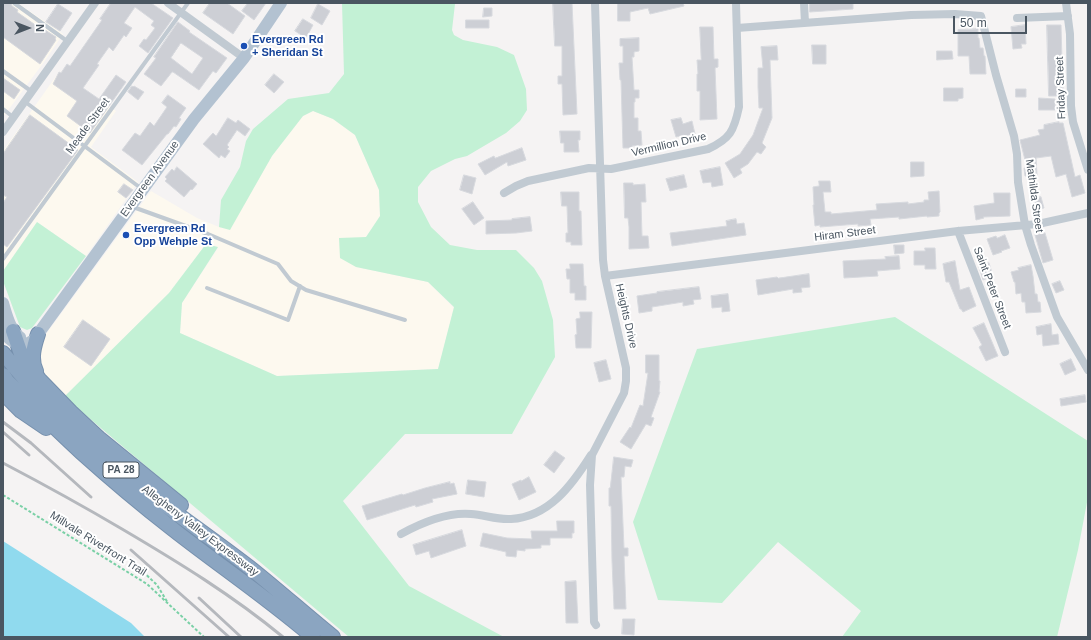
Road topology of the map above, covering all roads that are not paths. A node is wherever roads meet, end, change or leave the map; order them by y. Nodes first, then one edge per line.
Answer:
1 (14, 3) edge
2 (95, 3) edge
3 (168, 3) edge
4 (188, 3) edge
5 (281, 3) edge
6 (595, 3) edge
7 (736, 3) edge
8 (804, 3) edge
9 (1066, 3) edge
10 (181, 13) junction
11 (1068, 16) junction
12 (1017, 18) dead end
13 (805, 23) junction
14 (737, 28) junction
15 (67, 41) junction
16 (244, 58) junction
17 (3, 71) edge
18 (31, 91) junction
19 (24, 101) junction
20 (3, 109) edge
21 (13, 117) junction
22 (3, 132) edge
23 (85, 146) junction
24 (601, 169) junction
25 (1088, 170) edge
26 (143, 189) junction
27 (504, 193) dead end
28 (131, 206) junction
29 (1088, 213) edge
30 (1025, 225) junction
31 (958, 231) junction
32 (3, 259) edge
33 (605, 276) junction
34 (300, 286) junction
35 (207, 288) dead end
36 (3, 303) edge
37 (405, 320) dead end
38 (38, 334) junction
39 (11, 335) edge
40 (1005, 352) dead end
41 (3, 353) edge
42 (1088, 370) edge
43 (3, 375) edge
44 (39, 379) junction
45 (3, 393) edge
46 (81, 452) junction
47 (592, 455) junction
48 (401, 534) dead end
49 (254, 571) junction
50 (596, 625) dead end
51 (313, 637) edge
52 (332, 637) edge

1 - 15 lane
2 - 15 street
3 - 10 street
4 - 10 lane, Meade Street
5 - 16 main road, Evergreen Avenue
6 - 24 street, Heights Drive
7 - 14 street, Vermillion Drive
8 - 13 street
9 - 11 street, Friday Street
10 - 16 street
10 - 23 lane, Meade Street
11 - 12 street
11 - 25 street, Friday Street
13 - 14 street
13 - 30 street, Mathilda Street
14 - 24 street, Vermillion Drive
15 - 18 street
16 - 26 main road, Evergreen Avenue
17 - 18 lane
18 - 19 street
19 - 21 street
19 - 23 lane
20 - 21 lane
21 - 22 street
23 - 26 lane
23 - 32 lane, Meade Street
24 - 27 street, Vermillion Drive
24 - 33 street, Heights Drive
26 - 28 main road, Evergreen Avenue
28 - 34 lane
28 - 38 main road, Evergreen Avenue
29 - 30 street, Hiram Street
30 - 31 street, Hiram Street
30 - 42 street, Mathilda Street
31 - 33 street, Hiram Street
31 - 40 street, Saint Peter Street
33 - 47 street, Heights Drive
34 - 35 lane
34 - 37 lane
36 - 39 main road
38 - 39 main road
38 - 44 highway
39 - 44 highway
41 - 49 highway, Allegheny Valley Expressway / PA 28
43 - 46 highway, Allegheny Valley Expressway / PA 28
44 - 49 highway
45 - 46 highway
46 - 51 highway, Allegheny Valley Expressway / PA 28
47 - 48 street
47 - 50 street, Heights Drive
49 - 52 highway, Allegheny Valley Expressway / PA 28

